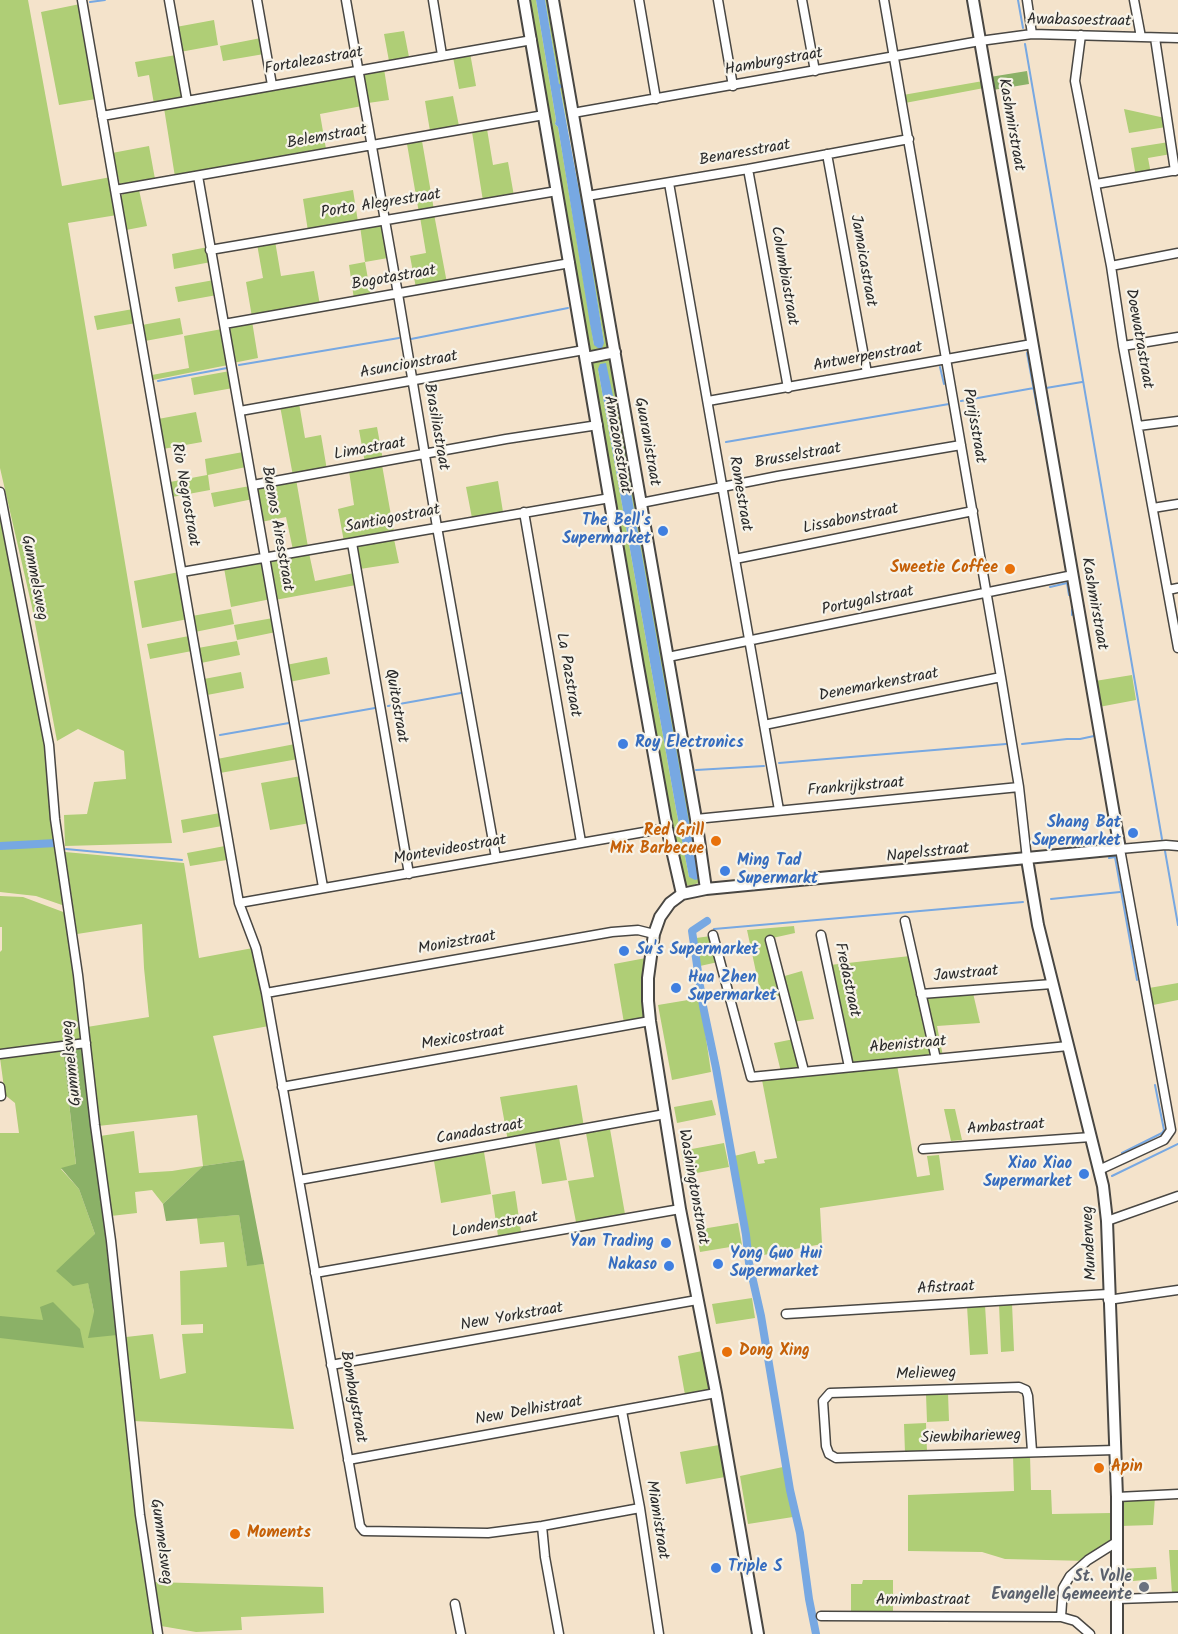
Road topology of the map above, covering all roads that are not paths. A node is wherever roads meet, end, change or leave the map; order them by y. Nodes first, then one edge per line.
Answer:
1 (82, 0) edge
2 (169, 0) edge
3 (257, 0) edge
4 (346, 0) edge
5 (433, 0) edge
6 (524, 0) edge
7 (553, 0) edge
8 (639, 0) edge
9 (718, 0) edge
10 (802, 0) edge
11 (884, 0) edge
12 (973, 0) edge
13 (1027, 0) edge
14 (1134, 0) edge
15 (1032, 34) junction
16 (1081, 35) junction
17 (1141, 37) junction
18 (1155, 38) junction
19 (1178, 38) edge
20 (532, 40) junction
21 (980, 41) junction
22 (442, 55) junction
23 (893, 57) junction
24 (358, 69) junction
25 (815, 71) junction
26 (272, 86) junction
27 (733, 86) junction
28 (656, 99) junction
29 (187, 101) junction
30 (573, 113) junction
31 (544, 115) junction
32 (102, 116) junction
33 (909, 139) junction
34 (371, 145) junction
35 (827, 154) junction
36 (748, 169) junction
37 (1177, 171) edge
38 (198, 176) junction
39 (669, 183) junction
40 (1096, 184) junction
41 (115, 190) junction
42 (557, 191) junction
43 (587, 196) junction
44 (385, 220) junction
45 (210, 250) junction
46 (1178, 254) edge
47 (570, 263) junction
48 (1111, 266) junction
49 (398, 294) junction
50 (224, 324) junction
51 (1178, 337) edge
52 (1032, 344) junction
53 (1123, 346) junction
54 (615, 352) junction
55 (585, 354) junction
56 (946, 360) junction
57 (867, 373) junction
58 (412, 380) junction
59 (788, 388) junction
60 (708, 401) junction
61 (240, 411) junction
62 (1178, 421) edge
63 (598, 425) junction
64 (1138, 426) junction
65 (962, 445) junction
66 (425, 455) junction
67 (253, 485) junction
68 (722, 487) junction
69 (0, 492) edge
70 (610, 498) junction
71 (641, 503) junction
72 (1178, 504) edge
73 (1153, 508) junction
74 (973, 511) junction
75 (524, 512) junction
76 (437, 527) junction
77 (352, 543) junction
78 (266, 558) junction
79 (735, 560) junction
80 (182, 572) junction
81 (1073, 575) junction
82 (1178, 588) edge
83 (1168, 590) junction
84 (987, 592) junction
85 (748, 642) junction
86 (1178, 648) edge
87 (668, 657) junction
88 (1001, 677) junction
89 (764, 724) junction
90 (1019, 787) junction
91 (779, 810) junction
92 (696, 819) junction
93 (667, 828) junction
94 (581, 842) junction
95 (1178, 846) edge
96 (1120, 849) junction
97 (496, 858) junction
98 (1027, 859) junction
99 (409, 874) junction
100 (323, 887) junction
101 (706, 889) junction
102 (682, 894) junction
103 (239, 903) junction
104 (905, 921) dead end
105 (654, 934) junction
106 (713, 934) dead end
107 (821, 935) dead end
108 (770, 940) dead end
109 (1052, 984) junction
110 (266, 993) junction
111 (921, 994) junction
112 (650, 1021) junction
113 (86, 1043) junction
114 (1068, 1046) junction
115 (0, 1054) edge
116 (936, 1059) junction
117 (849, 1067) junction
118 (804, 1071) junction
119 (282, 1087) junction
120 (665, 1114) junction
121 (1091, 1137) junction
122 (924, 1149) dead end
123 (1099, 1170) junction
124 (299, 1180) junction
125 (1178, 1196) edge
126 (680, 1209) junction
127 (1107, 1221) junction
128 (315, 1273) junction
129 (1178, 1290) edge
130 (1108, 1297) junction
131 (697, 1300) junction
132 (786, 1314) dead end
133 (331, 1365) junction
134 (716, 1393) junction
135 (622, 1411) junction
136 (1115, 1450) junction
137 (1032, 1451) junction
138 (829, 1454) joint
139 (348, 1460) junction
140 (1178, 1494) edge
141 (1116, 1497) junction
142 (640, 1508) junction
143 (542, 1526) junction
144 (1115, 1543) junction
145 (1178, 1597) edge
146 (1117, 1599) junction
147 (455, 1605) dead end
148 (821, 1616) dead end
149 (1061, 1617) junction
150 (158, 1634) edge
151 (461, 1634) edge
152 (559, 1634) edge
153 (659, 1634) edge
154 (758, 1634) edge
155 (1090, 1634) edge
156 (1117, 1634) edge

1 - 32 street, Rio Negrostraat
2 - 29 street
3 - 26 street
4 - 24 street, Brasiliastraat
5 - 22 street
6 - 20 street, Amazonestraat
7 - 30 street, Guaranistraat
8 - 28 street
9 - 27 street
10 - 25 street
11 - 23 street, Parijsstraat
12 - 21 street, Kashmirstraat
13 - 15 street
14 - 17 street
15 - 16 street, Awabasoestraat
15 - 21 street, Awabasoestraat
16 - 17 street, Awabasoestraat
16 - 40 street, Doewatrastraat
17 - 18 street, Awabasoestraat
18 - 19 street, Awabasoestraat
18 - 37 street
20 - 22 street, Fortalezastraat
20 - 31 street, Amazonestraat
21 - 23 street, Hamburgstraat
21 - 52 street, Kashmirstraat
22 - 24 street, Fortalezastraat
23 - 25 street, Hamburgstraat
23 - 33 street, Parijsstraat
24 - 26 street, Fortalezastraat
24 - 34 street, Brasiliastraat
25 - 27 street, Hamburgstraat
26 - 29 street, Fortalezastraat
27 - 28 street, Hamburgstraat
28 - 30 street, Hamburgstraat
29 - 32 street, Fortalezastraat
30 - 43 street, Guaranistraat
31 - 34 street, Belemstraat
31 - 42 street, Amazonestraat
32 - 41 street, Rio Negrostraat
33 - 35 street, Benaresstraat
33 - 56 street, Parijsstraat
34 - 38 street, Belemstraat
34 - 44 street, Brasiliastraat
35 - 36 street, Benaresstraat
35 - 57 street, Jamaicastraat
36 - 39 street, Benaresstraat
36 - 59 street, Columbiastraat
37 - 40 street
38 - 41 street, Belemstraat
38 - 45 street, Buenos Airesstraat
39 - 43 street, Benaresstraat
39 - 60 street, Romestraat
40 - 48 street, Doewatrastraat
41 - 80 street, Rio Negrostraat
42 - 44 street, Porto Alegrestraat
42 - 47 street, Amazonestraat
43 - 54 street, Guaranistraat
44 - 45 street, Porto Alegrestraat
44 - 49 street, Brasiliastraat
45 - 50 street, Buenos Airesstraat
46 - 48 street
47 - 49 street, Bogotastraat
47 - 55 street, Amazonestraat
48 - 53 street, Doewatrastraat
49 - 50 street, Bogotastraat
49 - 58 street, Brasiliastraat
50 - 61 street, Buenos Airesstraat
51 - 53 street
52 - 56 street, Antwerpenstraat
52 - 81 street, Kashmirstraat
53 - 64 street, Doewatrastraat
54 - 55 street
54 - 71 street, Guaranistraat
55 - 58 street, Asuncionstraat
55 - 63 street, Amazonestraat
56 - 57 street, Antwerpenstraat
56 - 65 street, Parijsstraat
57 - 59 street, Antwerpenstraat
58 - 61 street, Asuncionstraat
58 - 66 street, Brasiliastraat
59 - 60 street, Antwerpenstraat
60 - 68 street, Romestraat
61 - 67 street, Buenos Airesstraat
62 - 64 street
63 - 66 street, Limastraat
63 - 70 street, Amazonestraat
64 - 73 street, Doewatrastraat
65 - 68 street, Brusselstraat
65 - 74 street, Parijsstraat
66 - 67 street, Limastraat
66 - 76 street, Brasiliastraat
67 - 78 street, Buenos Airesstraat
68 - 71 street, Brusselstraat
68 - 79 street, Romestraat
69 - 113 street, Gummelsweg
70 - 75 street, Santiagostraat
70 - 93 street, Amazonestraat
71 - 87 street, Guaranistraat
72 - 73 street
73 - 83 street, Doewatrastraat
74 - 79 street, Lissabonstraat
74 - 84 street, Parijsstraat
75 - 76 street, Santiagostraat
75 - 94 street, La Pazstraat
76 - 77 street, Santiagostraat
76 - 97 street, Brasiliastraat
77 - 78 street, Santiagostraat
77 - 99 street, Quitostraat
78 - 80 street, Santiagostraat
78 - 100 street, Buenos Airesstraat
79 - 85 street, Romestraat
80 - 103 street, Rio Negrostraat
81 - 84 street, Portugalstraat
81 - 96 street, Kashmirstraat
82 - 83 street
83 - 86 street, Doewatrastraat
84 - 85 street, Portugalstraat
84 - 88 street, Parijsstraat
85 - 87 street, Portugalstraat
85 - 89 street, Romestraat
87 - 92 street, Guaranistraat
88 - 89 street, Denemarkenstraat
88 - 90 street, Parijsstraat
89 - 91 street, Romestraat
90 - 91 street, Frankrijkstraat
90 - 98 street, Parijsstraat
91 - 92 street, Frankrijkstraat
92 - 101 street, Guaranistraat
93 - 94 street, Montevideostraat
93 - 102 street, Amazonestraat
94 - 97 street, Montevideostraat
95 - 96 street, Napelsstraat
96 - 98 street, Napelsstraat
96 - 123 street, Kashmirstraat
97 - 99 street, Montevideostraat
98 - 101 street, Napelsstraat
98 - 109 street, Munderweg
99 - 100 street, Montevideostraat
100 - 103 street, Montevideostraat
101 - 102 street, Napelsstraat
102 - 105 street, Washingtonstraat
103 - 110 street, Rio Negrostraat
104 - 111 street, Jawstraat
105 - 110 street, Monizstraat
105 - 112 street, Washingtonstraat
106 - 118 street, Abenistraat
107 - 117 street, Fredastraat
108 - 118 street
109 - 111 street, Jawstraat
109 - 114 street, Munderweg
110 - 119 street, Bombaystraat
111 - 116 street
112 - 119 street, Mexicostraat
112 - 120 street, Washingtonstraat
113 - 115 street
113 - 150 street, Gummelsweg
114 - 116 street, Abenistraat
114 - 121 street, Munderweg
116 - 117 street, Abenistraat
117 - 118 street, Abenistraat
119 - 124 street, Bombaystraat
120 - 124 street, Canadastraat
120 - 126 street, Washingtonstraat
121 - 122 street, Ambastraat
121 - 123 street, Munderweg
123 - 127 street, Munderweg
124 - 128 street, Bombaystraat
125 - 127 street
126 - 128 street, Londenstraat
126 - 131 street, Washingtonstraat
127 - 130 street, Munderweg
128 - 133 street, Bombaystraat
129 - 130 street, Afistraat
130 - 132 street, Afistraat
130 - 136 street, Munderweg
131 - 133 street, New Yorkstraat
131 - 134 street, Washingtonstraat
133 - 139 street, Bombaystraat
134 - 135 street, New Delhistraat
134 - 154 street, Washingtonstraat
135 - 139 street, New Delhistraat
135 - 142 street, Miamistraat
136 - 137 street, Siewbiharieweg
136 - 141 street, Munderweg
137 - 138 street, Siewbiharieweg
137 - 138 street, Melieweg
139 - 143 street, Bombaystraat
140 - 141 street
141 - 144 street, Munderweg
142 - 143 street, Bombaystraat
142 - 153 street, Miamistraat
143 - 152 street
144 - 146 street, Munderweg
144 - 149 street
145 - 146 street
146 - 156 street, Munderweg
147 - 151 street
148 - 149 street, Amimbastraat
149 - 155 street

